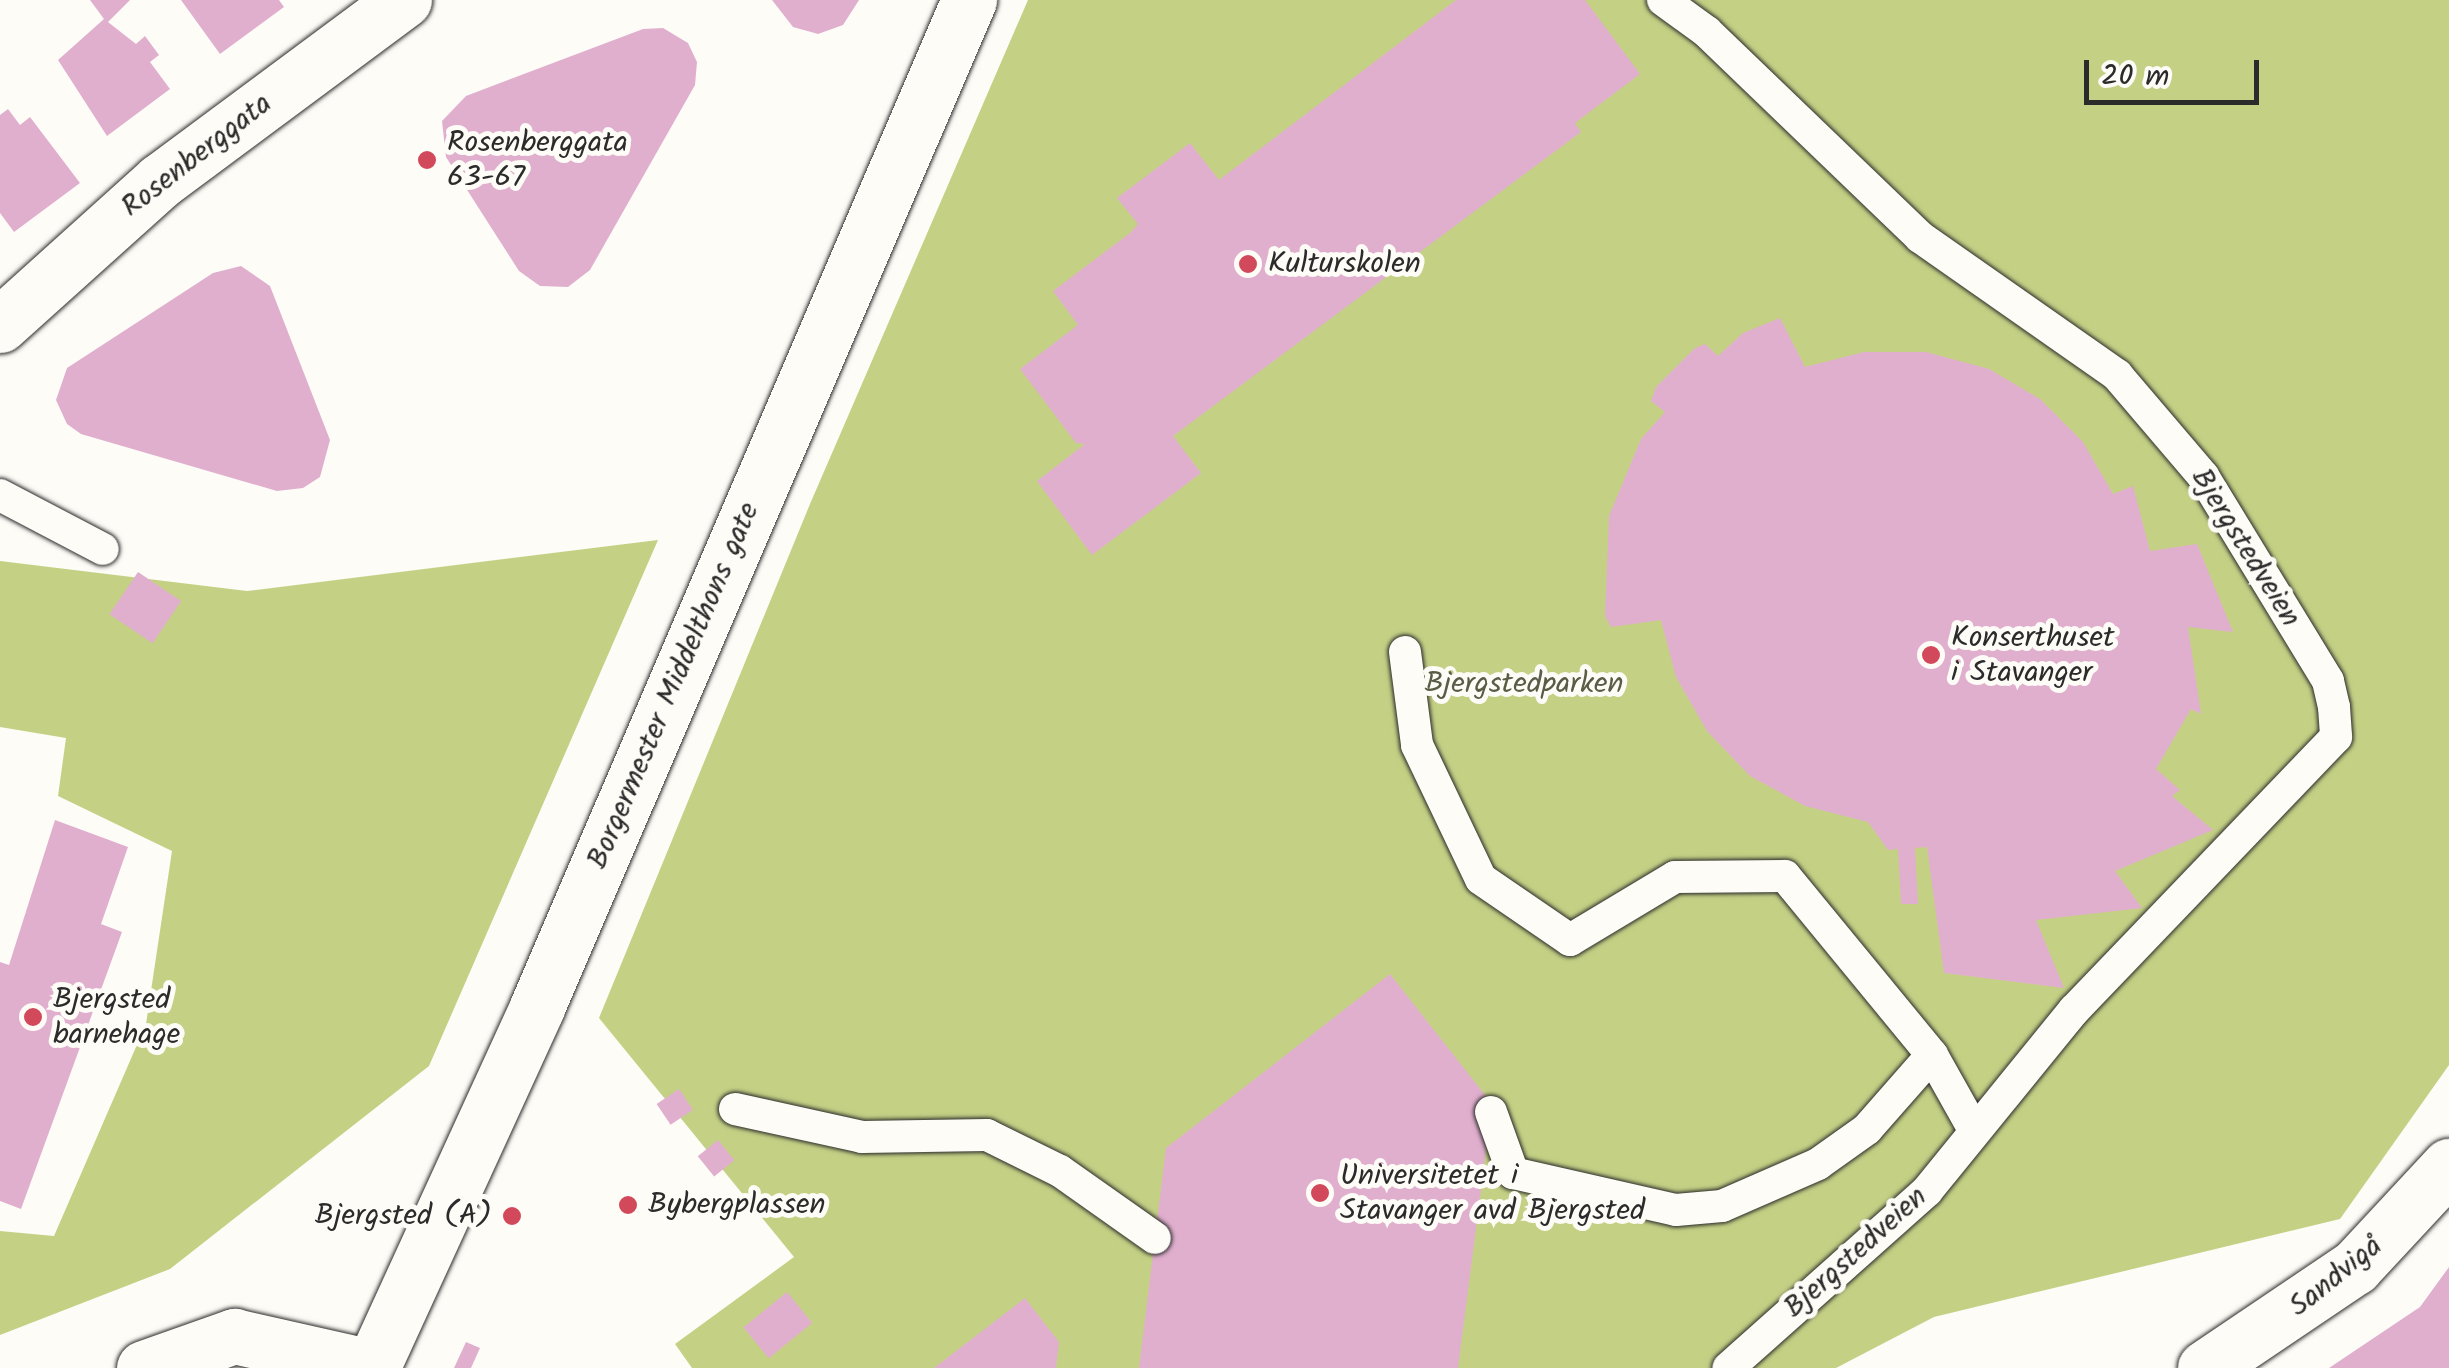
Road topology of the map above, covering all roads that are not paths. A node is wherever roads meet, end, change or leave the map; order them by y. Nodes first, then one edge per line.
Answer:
1 (969, 0) edge
2 (1664, 0) edge
3 (377, 8) edge
4 (0, 325) edge
5 (0, 495) edge
6 (102, 549) dead end
7 (1405, 652) dead end
8 (1932, 1055) junction
9 (1486, 1098) dead end
10 (735, 1109) dead end
11 (1973, 1128) junction
12 (2449, 1166) edge
13 (1155, 1238) dead end
14 (372, 1367) edge
15 (144, 1368) edge
16 (1728, 1368) edge
17 (2205, 1368) edge

1 - 14 main road, Borgermester Middelthons gate
2 - 11 lane, Bjergstedveien
3 - 4 main road, Rosenberggata
5 - 6 lane
7 - 8 lane
8 - 9 lane
8 - 11 lane
10 - 13 lane
11 - 16 lane, Bjergstedveien
12 - 17 main road, Sandvigå
14 - 15 main road

